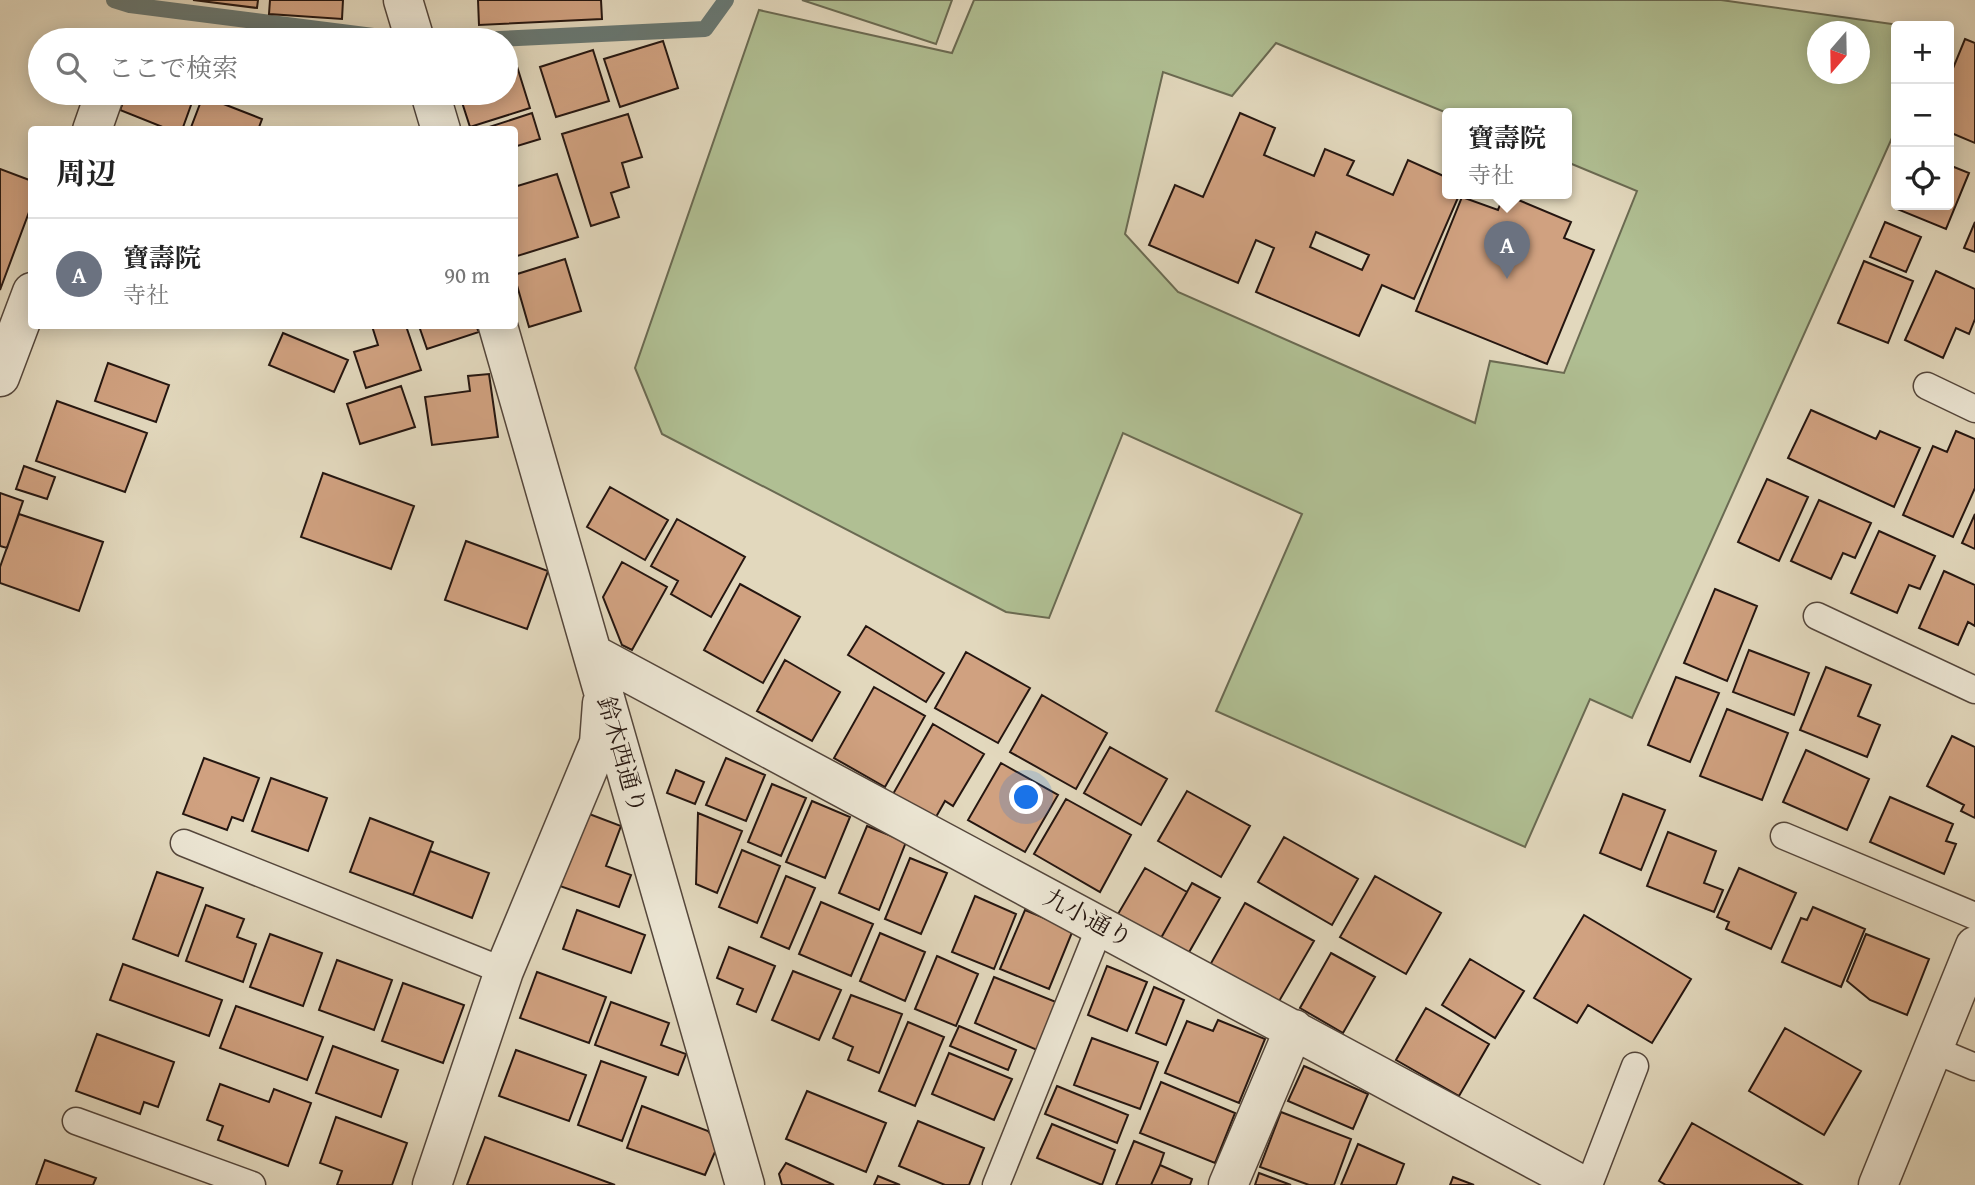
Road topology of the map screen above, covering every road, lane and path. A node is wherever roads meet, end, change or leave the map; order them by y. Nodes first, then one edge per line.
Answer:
1 (403, 0) edge
2 (411, 28) edge
3 (101, 105) edge
4 (434, 105) edge
5 (93, 126) edge
6 (440, 126) edge
7 (28, 303) edge
8 (499, 329) edge
9 (0, 377) edge
10 (1927, 386) dead end
11 (1975, 409) edge
12 (1817, 616) dead end
13 (593, 654) junction
14 (1975, 690) edge
15 (603, 694) junction
16 (1784, 836) dead end
17 (184, 843) dead end
18 (1975, 916) edge
19 (1101, 924) junction
20 (1975, 946) edge
21 (504, 971) junction
22 (1294, 1029) junction
23 (1934, 1050) junction
24 (1635, 1066) dead end
25 (1975, 1067) edge
26 (76, 1121) dead end
27 (252, 1185) edge
28 (432, 1185) edge
29 (745, 1185) edge
30 (996, 1185) edge
31 (1228, 1185) edge
32 (1582, 1185) edge
33 (1588, 1185) edge
34 (1878, 1185) edge

1 - 2 street
3 - 5 street
4 - 6 street
7 - 9 street
8 - 13 street, 鈴木西通り
10 - 11 lane
12 - 14 lane
13 - 15 street, 鈴木西通り
13 - 19 street, 九小通り
15 - 21 street
15 - 29 street, 鈴木西通り
16 - 18 lane
17 - 21 lane
19 - 22 street, 九小通り
19 - 30 lane
20 - 23 street
21 - 28 street
22 - 31 street
22 - 32 street, 九小通り
23 - 25 lane
23 - 34 street
24 - 33 lane
26 - 27 lane

